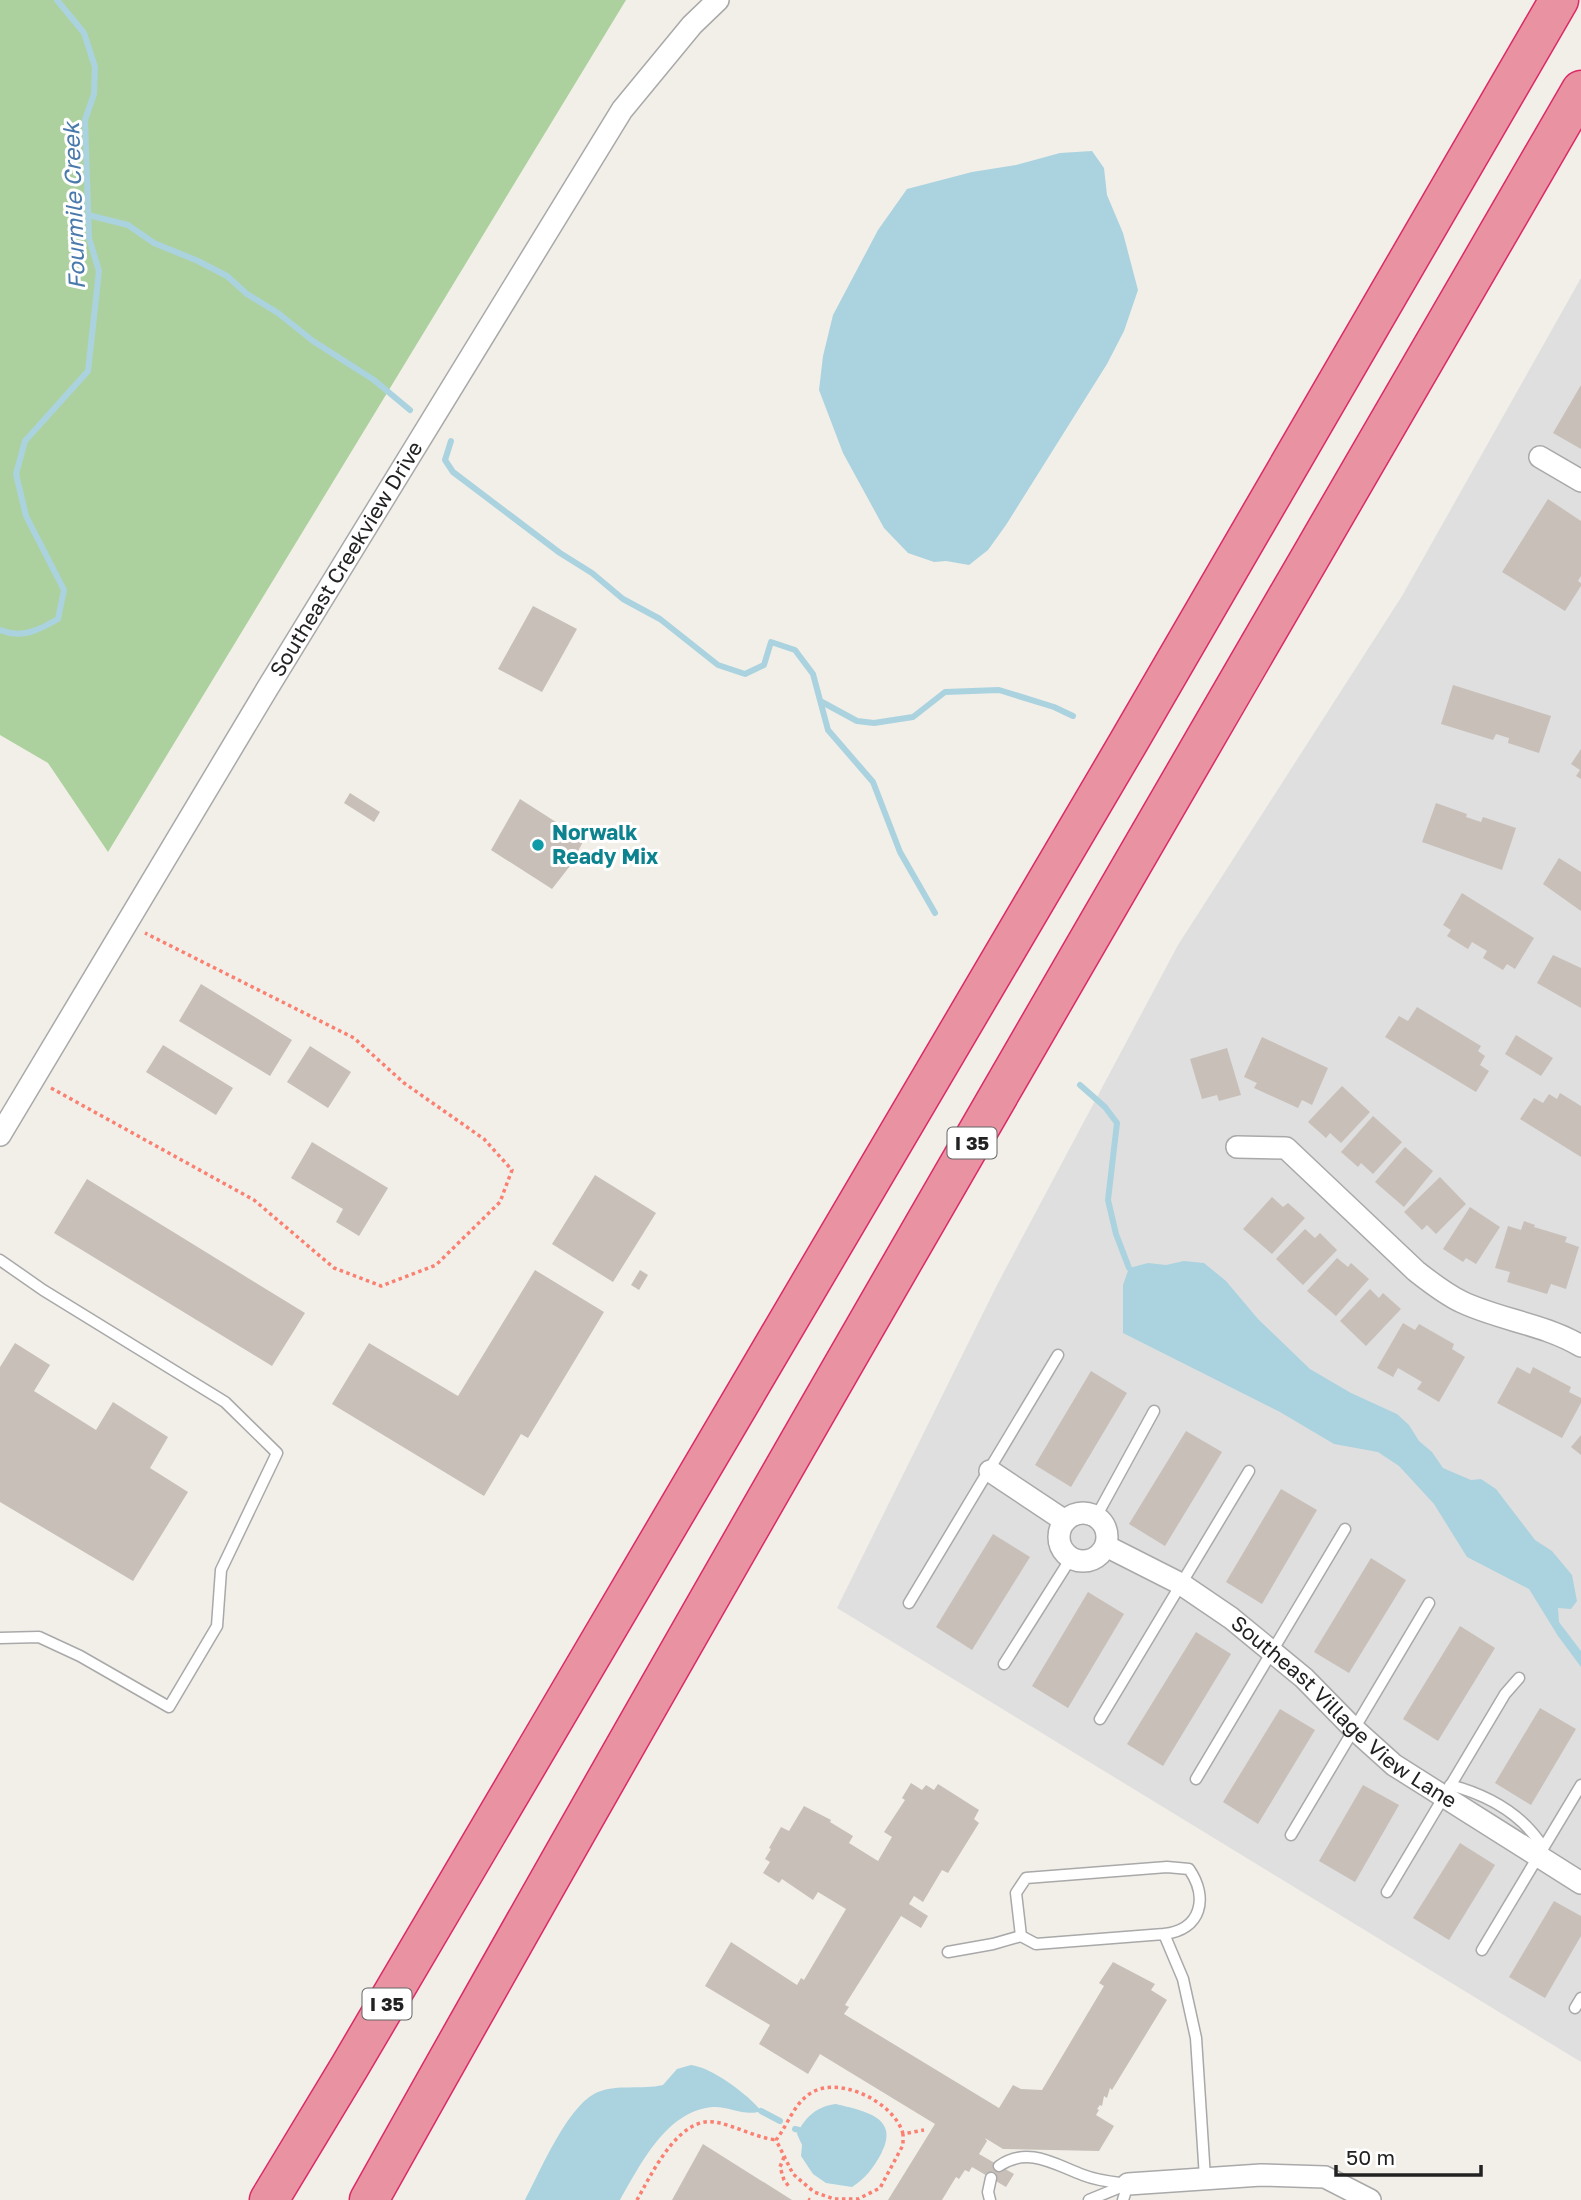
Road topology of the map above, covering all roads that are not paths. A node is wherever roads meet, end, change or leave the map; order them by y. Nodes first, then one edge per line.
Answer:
1 (719, 0) edge
2 (1559, 0) edge
3 (1581, 90) edge
4 (1540, 457) dead end
5 (1581, 481) edge
6 (0, 1135) edge
7 (1237, 1147) dead end
8 (0, 1260) edge
9 (1581, 1346) edge
10 (1058, 1355) dead end
11 (1154, 1411) dead end
12 (990, 1471) junction
13 (1249, 1471) dead end
14 (1096, 1517) junction
15 (1065, 1521) junction
16 (1345, 1529) dead end
17 (1106, 1546) junction
18 (1071, 1558) junction
19 (1181, 1584) junction
20 (1429, 1602) dead end
21 (909, 1604) dead end
22 (0, 1638) edge
23 (1272, 1649) junction
24 (1004, 1664) dead end
25 (1519, 1678) dead end
26 (1100, 1719) dead end
27 (1354, 1729) junction
28 (1196, 1779) dead end
29 (1581, 1785) edge
30 (1447, 1792) junction
31 (1291, 1835) dead end
32 (1541, 1852) junction
33 (1581, 1883) edge
34 (1387, 1892) dead end
35 (1164, 1934) junction
36 (1021, 1936) junction
37 (1482, 1950) dead end
38 (947, 1952) dead end
39 (999, 2165) dead end
40 (991, 2178) dead end
41 (1205, 2178) junction
42 (1125, 2192) edge
43 (269, 2200) edge
44 (369, 2200) edge
45 (990, 2200) edge
46 (1089, 2200) edge
47 (1370, 2200) edge

1 - 6 street, Southeast Creekview Drive
2 - 43 highway, I 35
3 - 44 highway, I 35
4 - 5 street
7 - 9 street
8 - 22 lane
10 - 12 lane
11 - 14 lane
12 - 15 street
12 - 21 lane
13 - 19 lane
14 - 15 street
14 - 17 street
15 - 18 street
16 - 23 lane
17 - 18 street
17 - 19 street, Southeast Village View Lane
18 - 24 lane
19 - 23 street, Southeast Village View Lane
19 - 26 lane
20 - 27 lane
23 - 27 street, Southeast Village View Lane
23 - 28 lane
25 - 30 lane
27 - 30 street, Southeast Village View Lane
27 - 31 lane
29 - 32 lane
30 - 32 street, Southeast Village View Lane
30 - 34 lane
32 - 33 street, Southeast Village View Lane
32 - 37 lane
35 - 36 lane
35 - 36 lane
35 - 41 lane
36 - 38 lane
39 - 42 lane
40 - 45 lane
41 - 42 street
41 - 47 street
42 - 46 lane

